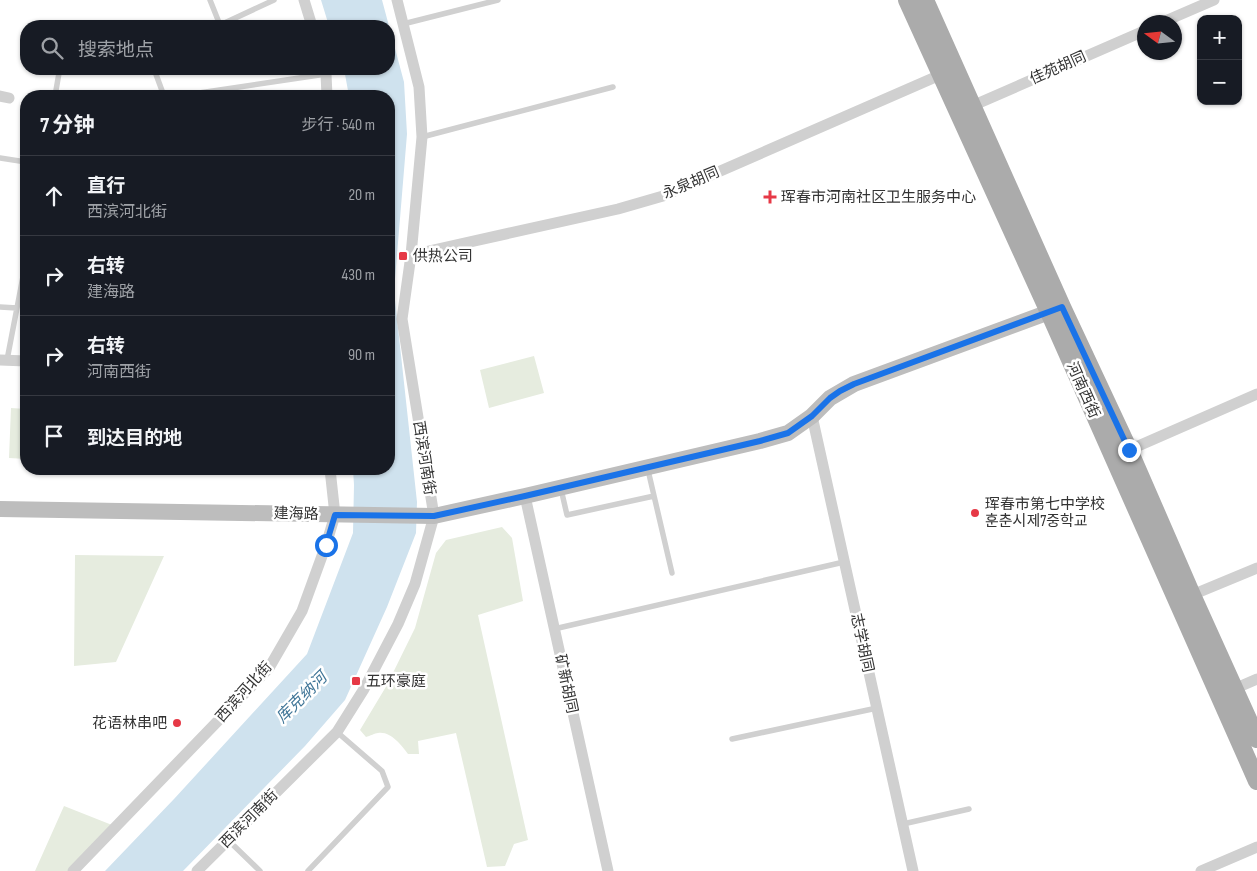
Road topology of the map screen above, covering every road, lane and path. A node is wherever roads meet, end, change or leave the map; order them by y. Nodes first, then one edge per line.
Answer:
1 (210, 0) edge
2 (274, 0) edge
3 (304, 0) edge
4 (397, 0) edge
5 (498, 0) edge
6 (907, 0) edge
7 (925, 0) edge
8 (1214, 0) edge
9 (1179, 15) edge
10 (217, 20) edge
11 (232, 20) edge
12 (310, 20) edge
13 (403, 24) junction
14 (1137, 33) edge
15 (948, 71) junction
16 (59, 75) edge
17 (156, 75) edge
18 (308, 75) edge
19 (325, 75) edge
20 (613, 87) dead end
21 (56, 90) edge
22 (162, 90) edge
23 (220, 90) edge
24 (326, 90) edge
25 (972, 106) junction
26 (422, 137) junction
27 (0, 158) edge
28 (20, 161) edge
29 (412, 255) junction
30 (20, 292) edge
31 (0, 306) edge
32 (17, 308) junction
33 (1055, 310) junction
34 (4, 360) edge
35 (20, 361) edge
36 (1257, 394) edge
37 (812, 416) junction
38 (1129, 450) junction
39 (647, 468) junction
40 (331, 475) edge
41 (561, 488) junction
42 (525, 496) junction
43 (654, 496) junction
44 (0, 509) edge
45 (340, 515) junction
46 (434, 516) junction
47 (844, 562) junction
48 (1257, 568) edge
49 (672, 573) dead end
50 (1192, 596) junction
51 (554, 629) junction
52 (1257, 679) edge
53 (1234, 689) junction
54 (876, 708) junction
55 (337, 732) junction
56 (732, 739) dead end
57 (1257, 740) edge
58 (1257, 781) edge
59 (969, 809) dead end
60 (903, 824) junction
61 (228, 840) junction
62 (1257, 848) edge
63 (73, 871) edge
64 (197, 871) edge
65 (260, 871) edge
66 (308, 871) edge
67 (608, 871) edge
68 (913, 871) edge
69 (1201, 871) edge

1 - 10 lane
2 - 11 lane
3 - 12 street
4 - 13 street, 西滨河南街
5 - 13 lane
6 - 15 main road, 河南西街
7 - 15 main road, 河南西街
8 - 9 street
13 - 26 street, 西滨河南街
14 - 25 street, 佳苑胡同
15 - 25 main road, 河南西街
15 - 29 street, 永泉胡同
15 - 33 main road, 河南西街
16 - 21 lane
17 - 22 lane
18 - 23 lane
19 - 24 street
20 - 26 lane
25 - 33 main road, 河南西街
26 - 29 street, 西滨河南街
27 - 28 lane
29 - 46 street, 西滨河南街
30 - 32 lane
31 - 32 lane
32 - 34 lane
33 - 37 street, 建海路
33 - 38 main road, 河南西街
33 - 58 main road, 河南西街
34 - 35 street
36 - 38 street
37 - 39 street, 建海路
37 - 47 street, 志学胡同
38 - 50 main road, 河南西街
39 - 41 street, 建海路
39 - 43 lane
40 - 45 street, 西滨河北街
41 - 42 street, 建海路
41 - 43 lane
42 - 46 street, 建海路
42 - 51 street, 矿新胡同
43 - 49 lane
44 - 45 street, 建海路
45 - 46 street, 建海路
45 - 63 street, 西滨河北街
46 - 55 street, 西滨河南街
47 - 51 lane
47 - 54 street, 志学胡同
48 - 50 street
50 - 53 main road, 河南西街
51 - 67 street, 矿新胡同
52 - 53 street
53 - 57 main road, 河南西街
54 - 56 lane
54 - 60 street, 志学胡同
55 - 61 street, 西滨河南街
55 - 66 lane
59 - 60 lane
60 - 68 street, 志学胡同
61 - 64 street, 西滨河南街
61 - 65 lane
62 - 69 street

